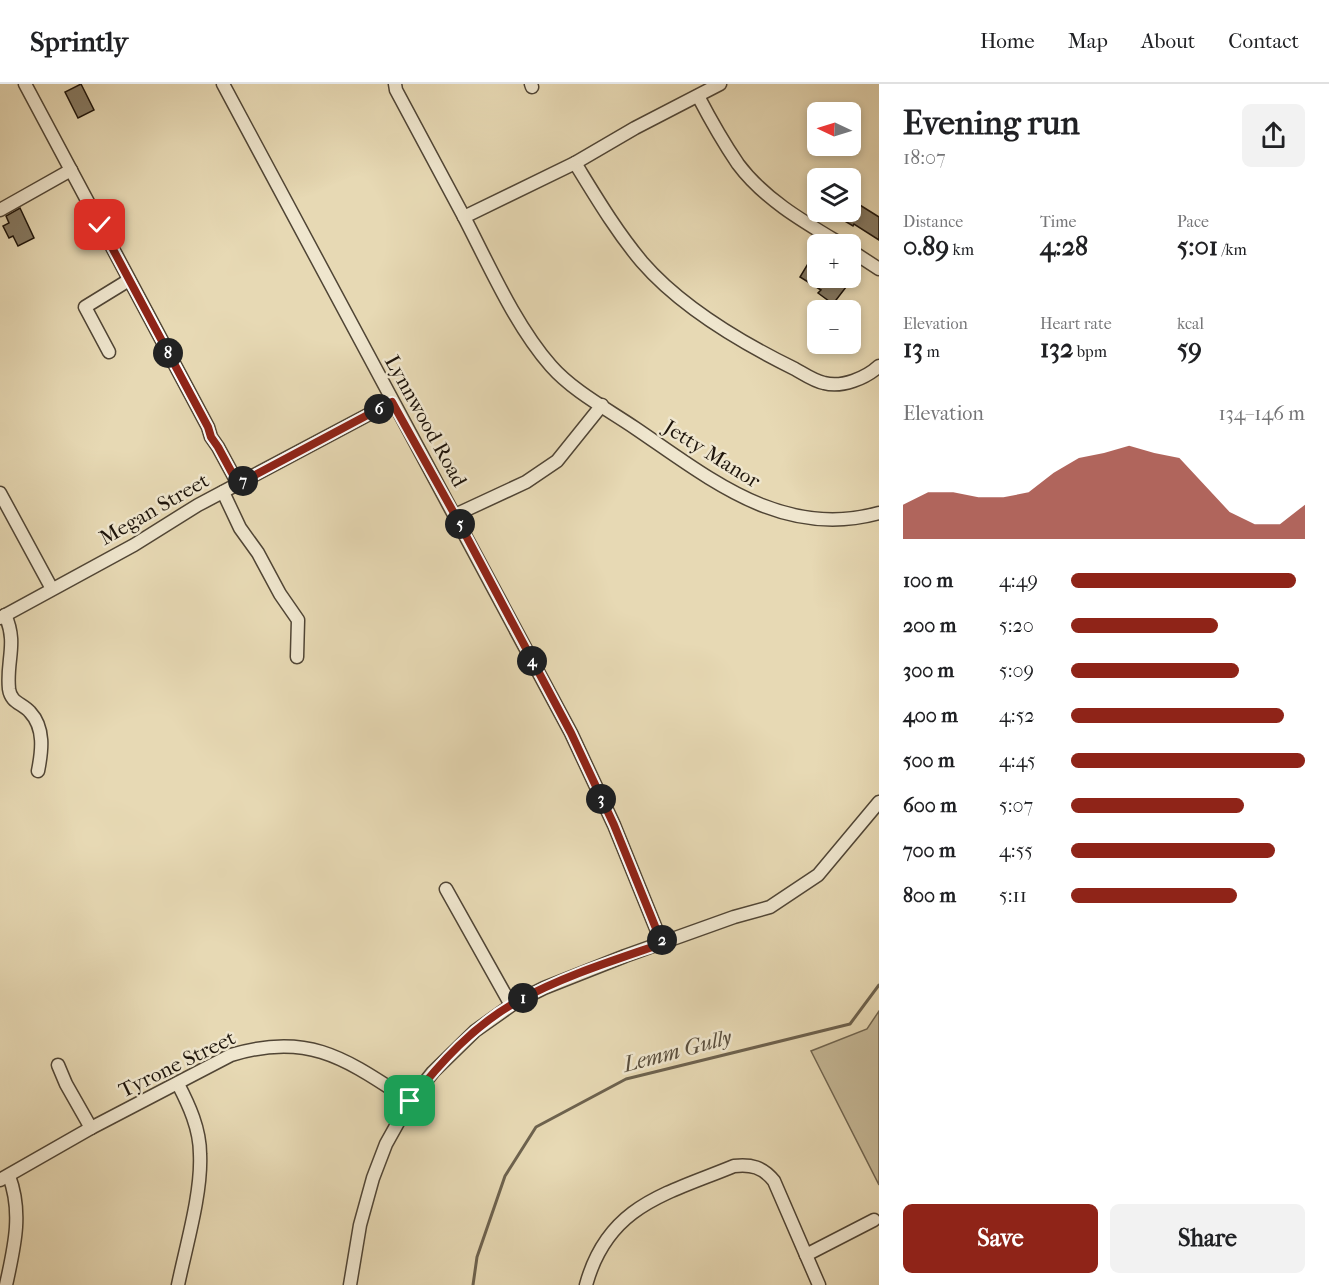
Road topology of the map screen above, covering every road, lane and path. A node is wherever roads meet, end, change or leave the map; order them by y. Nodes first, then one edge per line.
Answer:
1 (25, 84) edge
2 (223, 84) edge
3 (395, 84) edge
4 (720, 84) edge
5 (698, 96) junction
6 (575, 163) junction
7 (71, 170) junction
8 (0, 210) edge
9 (464, 217) junction
10 (825, 234) edge
11 (861, 257) edge
12 (879, 269) edge
13 (129, 280) junction
14 (109, 352) dead end
15 (879, 366) edge
16 (392, 402) junction
17 (602, 405) junction
18 (238, 484) junction
19 (223, 492) junction
20 (0, 493) edge
21 (879, 513) edge
22 (455, 515) junction
23 (52, 589) junction
24 (2, 616) edge
25 (297, 657) dead end
26 (38, 771) dead end
27 (879, 802) edge
28 (446, 889) dead end
29 (664, 943) junction
30 (511, 1005) junction
31 (58, 1065) dead end
32 (178, 1084) junction
33 (410, 1101) junction
34 (91, 1128) junction
35 (4, 1178) edge
36 (874, 1220) dead end
37 (806, 1255) junction
38 (6, 1285) edge
39 (178, 1285) edge
40 (350, 1285) edge
41 (586, 1285) edge
42 (819, 1285) edge

1 - 7 street
2 - 16 street, Lynnwood Road
3 - 9 street, Jetty Manor
4 - 5 street
5 - 6 street
5 - 10 street
6 - 9 street
6 - 15 street
7 - 8 street
7 - 13 street
9 - 17 street, Jetty Manor
11 - 12 street
13 - 14 street
13 - 18 street
16 - 18 street, Megan Street
16 - 22 street, Lynnwood Road
17 - 21 street, Jetty Manor
17 - 22 street
18 - 19 street, Megan Street
19 - 23 street, Megan Street
19 - 25 street
20 - 23 street
22 - 29 street, Lynnwood Road
23 - 24 street, Megan Street
24 - 26 street
27 - 29 street
28 - 30 street
29 - 30 street
30 - 33 street
31 - 34 street
32 - 33 street, Tyrone Street
32 - 34 street, Tyrone Street
32 - 39 street
33 - 40 street
34 - 35 street, Tyrone Street
35 - 38 street
36 - 37 street
37 - 41 street
37 - 42 street

